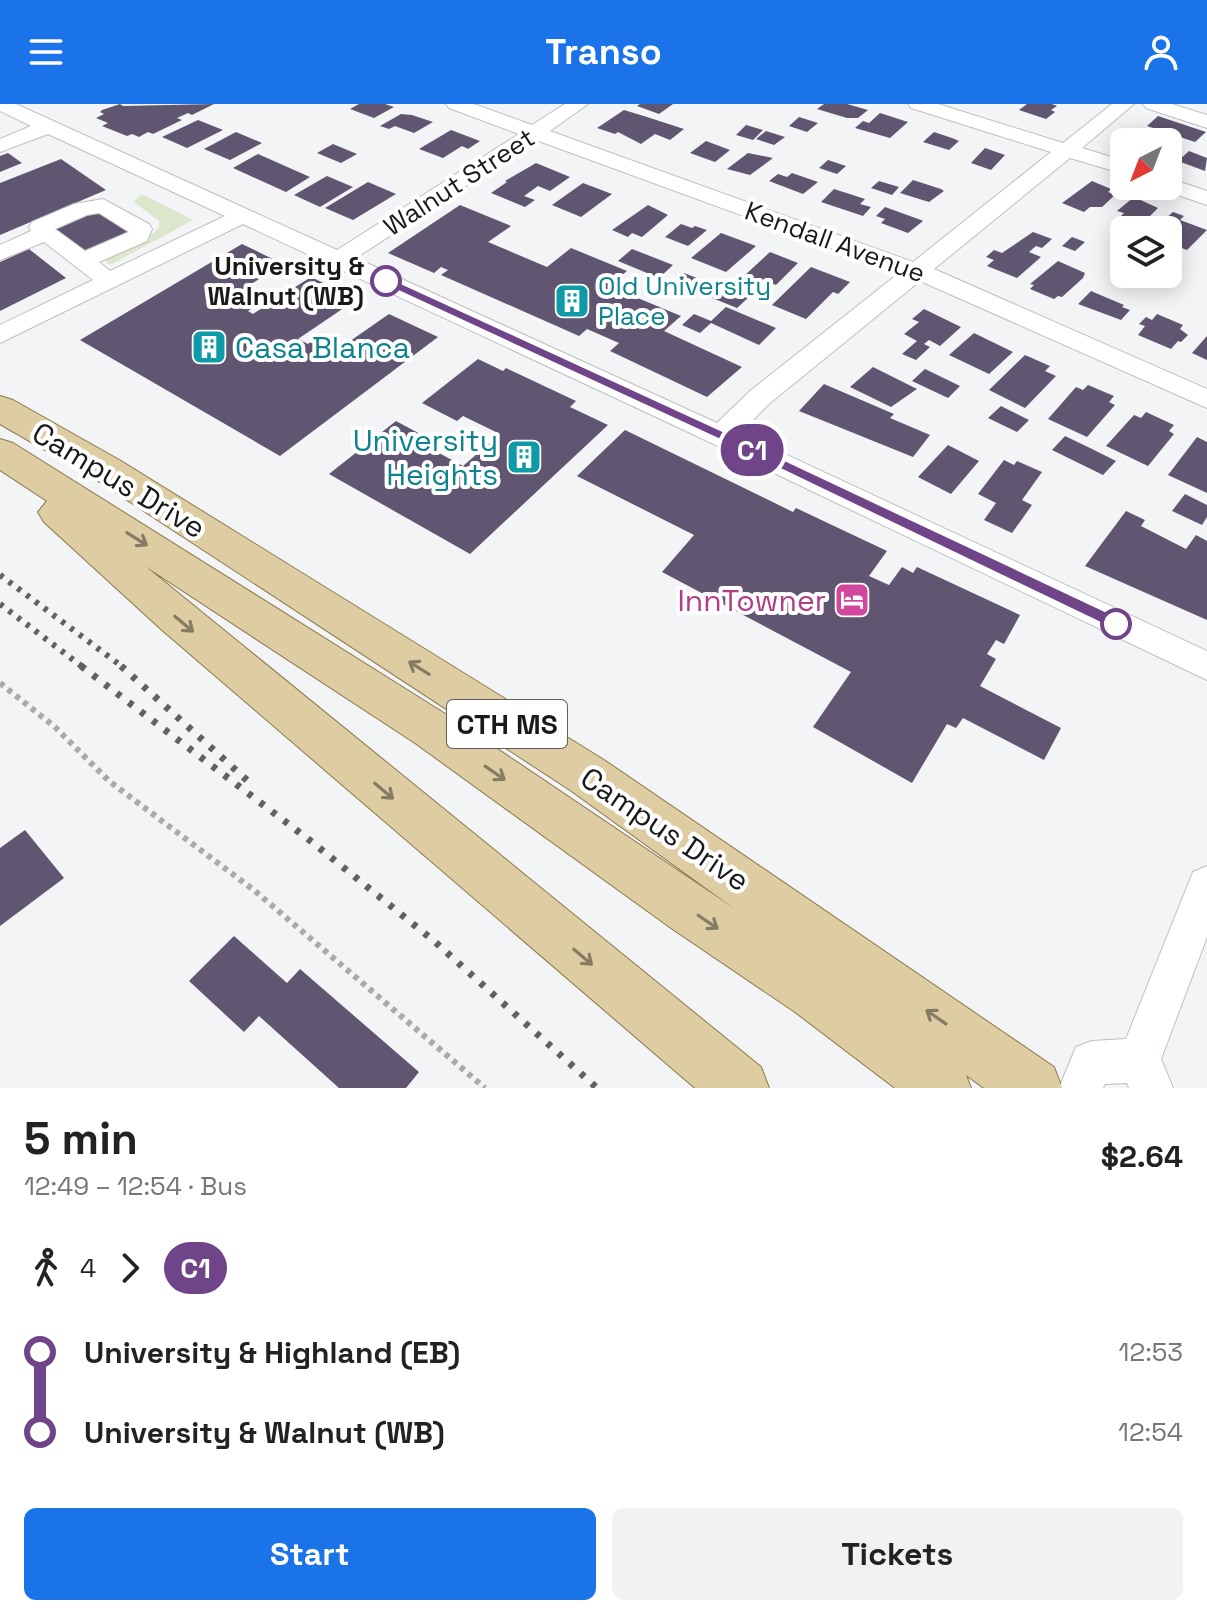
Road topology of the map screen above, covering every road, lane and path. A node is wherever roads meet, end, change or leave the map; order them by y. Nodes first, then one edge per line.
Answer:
1 (456, 104) edge
2 (578, 104) edge
3 (918, 104) edge
4 (1124, 104) edge
5 (1153, 104) edge
6 (18, 108) edge
7 (1207, 122) edge
8 (49, 126) junction
9 (0, 127) edge
10 (536, 133) junction
11 (0, 146) edge
12 (1069, 149) junction
13 (1110, 163) edge
14 (156, 176) junction
15 (1182, 189) edge
16 (120, 197) junction
17 (1207, 198) edge
18 (242, 216) junction
19 (46, 233) junction
20 (0, 253) edge
21 (339, 259) junction
22 (83, 261) junction
23 (917, 272) junction
24 (110, 282) junction
25 (0, 335) edge
26 (1207, 399) edge
27 (0, 408) edge
28 (721, 435) junction
29 (0, 452) edge
30 (0, 461) edge
31 (1207, 666) edge
32 (0, 683) edge
33 (1207, 885) edge
34 (1145, 1074) edge
35 (1016, 1075) edge
36 (485, 1088) edge
37 (740, 1088) edge
38 (942, 1088) edge
39 (1081, 1088) edge

1 - 10 street, Kendall Avenue
2 - 10 street, Walnut Street
3 - 12 street
4 - 12 street
5 - 7 street
6 - 8 street
6 - 9 street
8 - 11 street
8 - 14 street
10 - 21 street, Walnut Street
10 - 23 street, Kendall Avenue
12 - 13 street
12 - 23 street
14 - 16 street
14 - 18 street
15 - 17 street
16 - 19 street
16 - 22 street
18 - 21 street
18 - 24 street
19 - 20 street
19 - 22 street
21 - 28 street
22 - 24 street
23 - 26 street, Kendall Avenue
23 - 28 street
24 - 25 street
35 -> 27 main road, Campus Drive / CTH MS
28 - 31 street
29 -> 38 main road, Campus Drive / CTH MS
30 -> 37 main road
32 - 36 path
33 - 34 street
34 - 39 street

